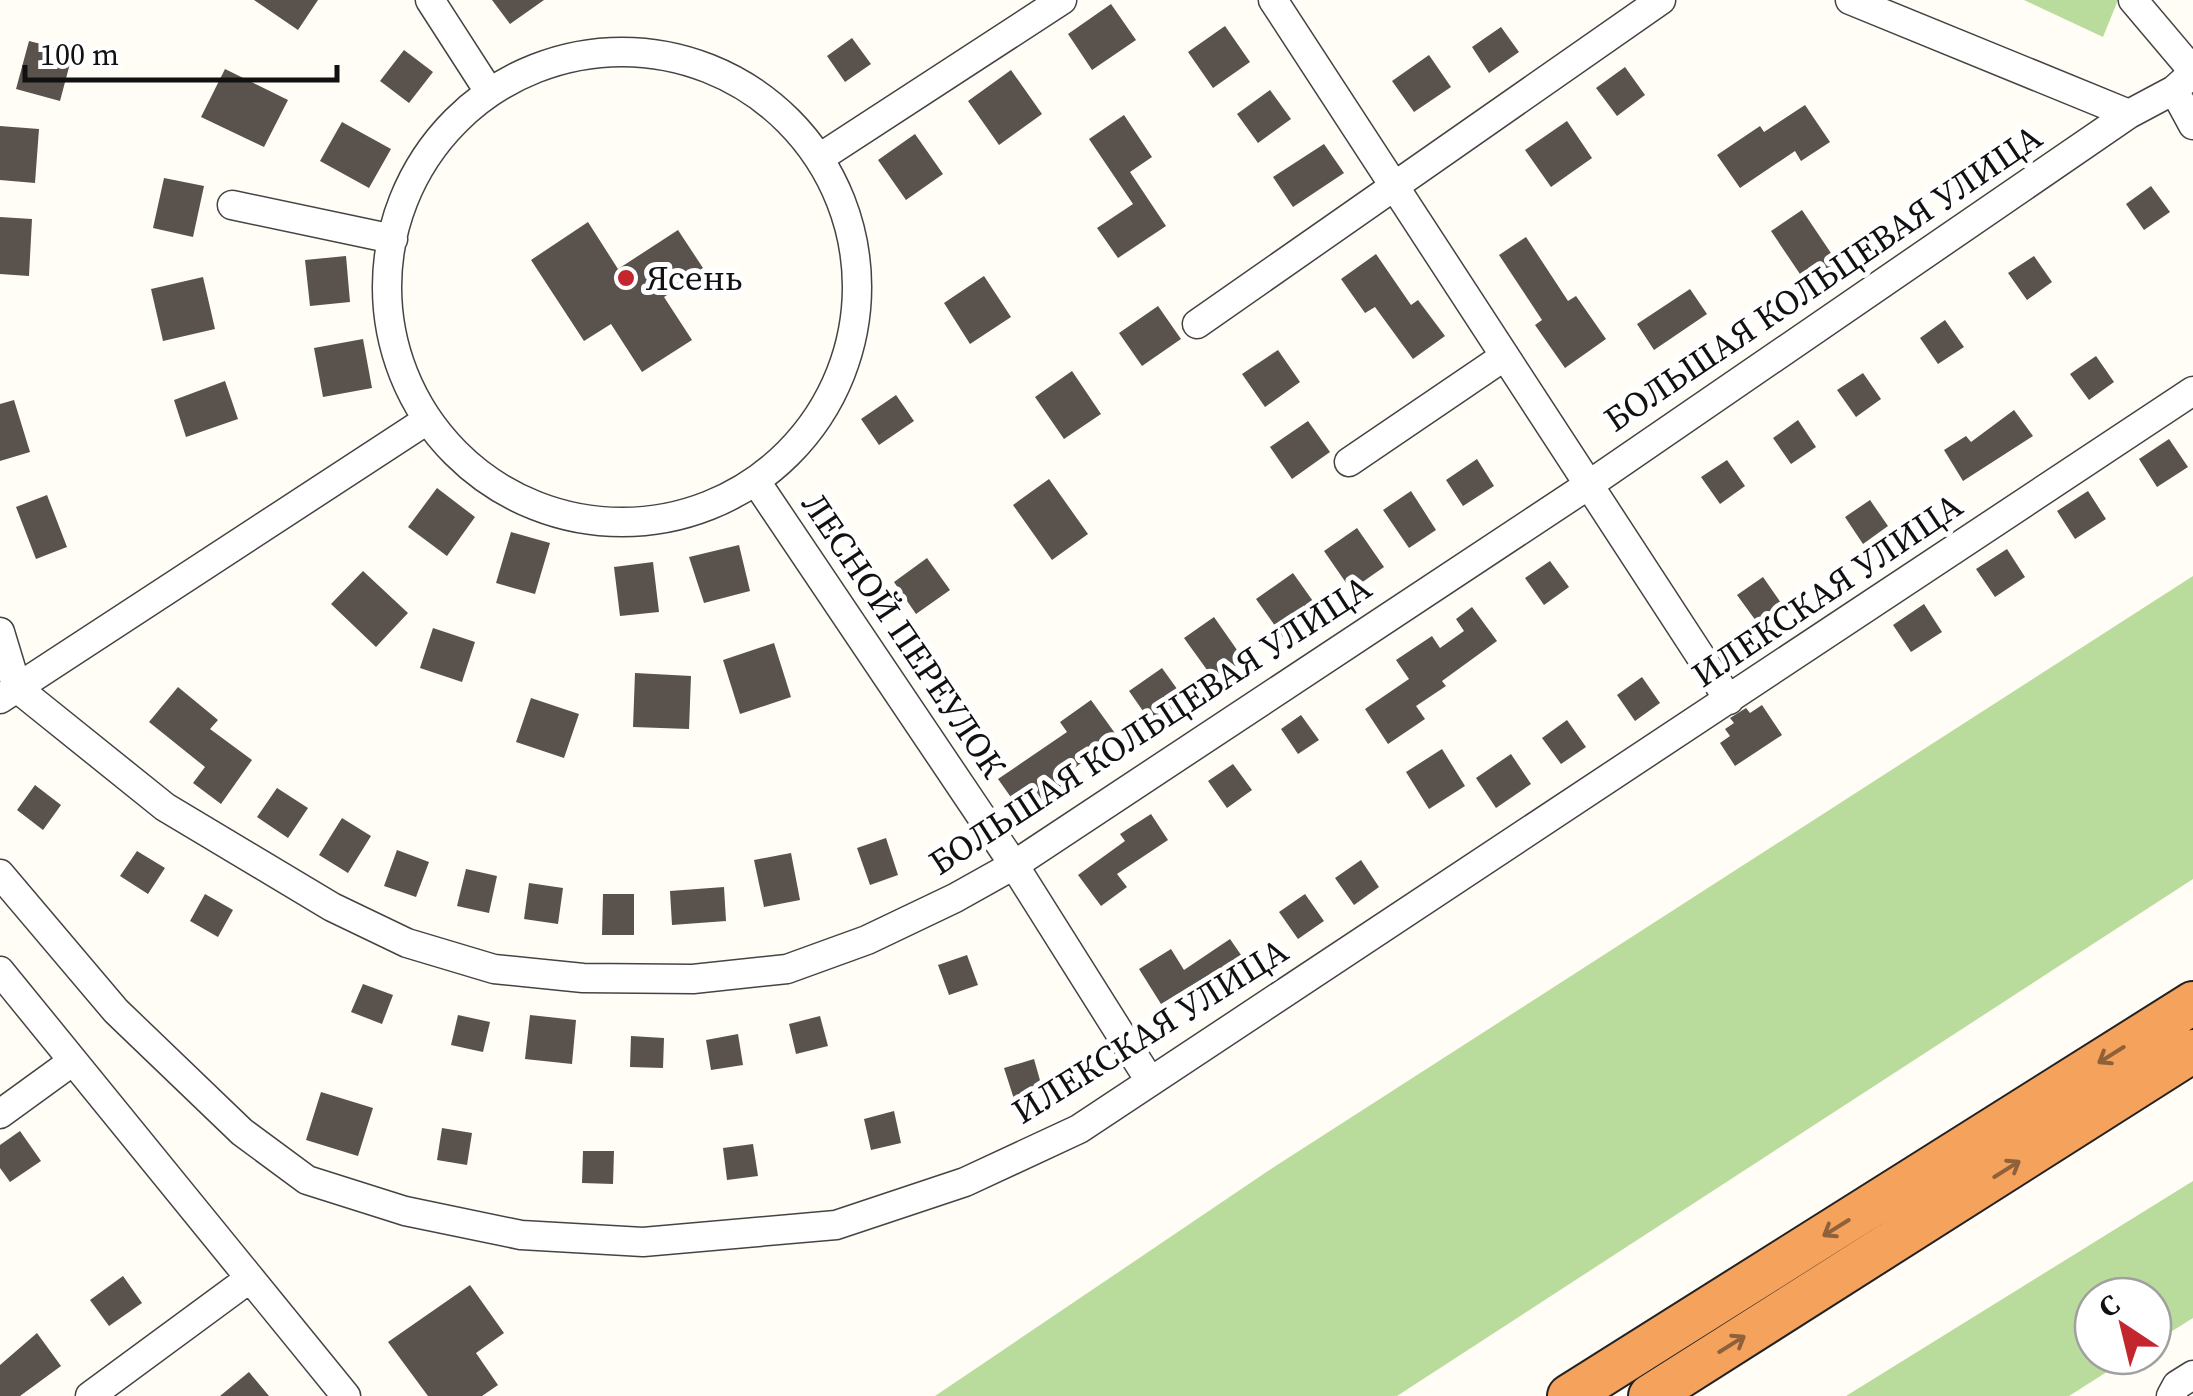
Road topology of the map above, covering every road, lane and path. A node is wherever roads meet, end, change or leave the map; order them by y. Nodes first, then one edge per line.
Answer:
1 (430, 0) edge
2 (1062, 0) edge
3 (1273, 0) edge
4 (1661, 0) edge
5 (1850, 0) edge
6 (2133, 0) edge
7 (2186, 78) edge
8 (488, 90) junction
9 (2129, 114) junction
10 (2193, 125) edge
11 (824, 155) junction
12 (1394, 187) junction
13 (232, 204) dead end
14 (394, 239) junction
15 (1197, 324) dead end
16 (1504, 356) junction
17 (2193, 390) edge
18 (424, 422) junction
19 (1349, 462) dead end
20 (756, 483) junction
21 (1590, 484) junction
22 (0, 632) edge
23 (9, 693) edge
24 (1729, 700) junction
25 (1014, 865) junction
26 (0, 874) edge
27 (0, 971) edge
28 (2193, 1003) edge
29 (2193, 1051) edge
30 (73, 1061) junction
31 (1150, 1081) junction
32 (0, 1114) edge
33 (249, 1279) junction
34 (2193, 1375) edge
35 (90, 1396) edge
36 (346, 1396) edge
37 (1569, 1396) edge
38 (1650, 1396) edge
39 (2171, 1396) edge

1 - 8 street
2 - 11 street
3 - 12 street
4 - 12 street
5 - 9 street
6 - 7 street
7 - 9 street, БОЛЬШАЯ КОЛЬЦЕВАЯ УЛИЦА
7 - 10 street
8 - 11 street
8 - 14 street
9 - 21 street, БОЛЬШАЯ КОЛЬЦЕВАЯ УЛИЦА
11 - 20 street
12 - 15 street
12 - 16 street
13 - 14 street
14 - 18 street
16 - 19 street
16 - 21 street
17 - 24 street, ИЛЕКСКАЯ УЛИЦА
18 - 20 street
18 - 23 street
20 - 25 street, ЛЕСНОЙ ПЕРЕУЛОК
21 - 24 street
21 - 25 street, БОЛЬШАЯ КОЛЬЦЕВАЯ УЛИЦА
22 - 23 street
23 - 25 street, БОЛЬШАЯ КОЛЬЦЕВАЯ УЛИЦА
24 - 31 street, ИЛЕКСКАЯ УЛИЦА
25 - 31 street, ЛЕСНОЙ ПЕРЕУЛОК
26 - 31 street, ИЛЕКСКАЯ УЛИЦА
27 - 30 street
28 -> 37 highway
38 -> 29 highway
30 - 32 street
30 - 33 street
33 - 35 street
33 - 36 street
34 - 39 street

